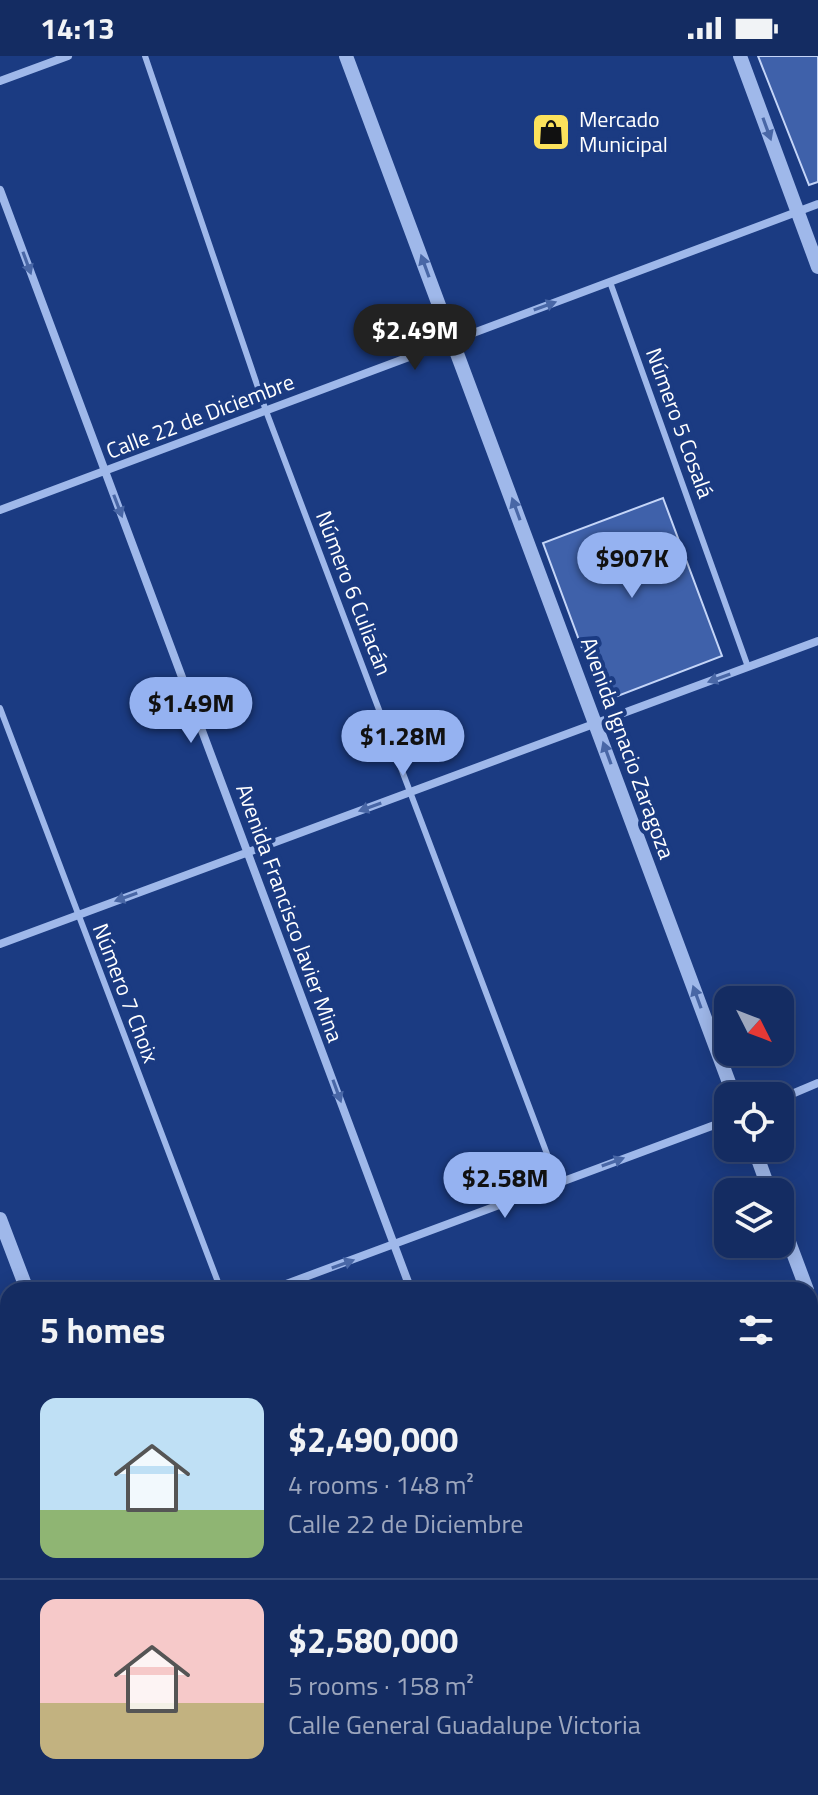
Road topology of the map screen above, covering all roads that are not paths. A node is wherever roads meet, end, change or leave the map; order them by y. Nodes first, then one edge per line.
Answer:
1 (68, 56) edge
2 (145, 56) edge
3 (346, 56) edge
4 (740, 56) edge
5 (0, 81) edge
6 (0, 190) edge
7 (818, 204) edge
8 (798, 212) junction
9 (818, 267) edge
10 (610, 282) junction
11 (453, 341) junction
12 (266, 411) junction
13 (105, 471) junction
14 (0, 510) edge
15 (818, 641) edge
16 (748, 667) junction
17 (0, 708) edge
18 (596, 724) junction
19 (410, 792) junction
20 (248, 852) junction
21 (77, 915) junction
22 (0, 944) edge
23 (729, 1082) edge
24 (818, 1083) edge
25 (794, 1093) edge
26 (714, 1125) edge
27 (558, 1183) junction
28 (0, 1219) edge
29 (395, 1245) junction
30 (794, 1255) edge
31 (24, 1282) edge
32 (218, 1282) edge
33 (292, 1282) edge
34 (408, 1282) edge
35 (804, 1282) edge

1 - 5 street
2 - 12 lane, Número 6 Culiacán
11 -> 3 street, Avenida Ignacio Zaragoza
4 -> 8 street
6 -> 13 street, Avenida Francisco Javier Mina
7 - 8 street, Calle 22 de Diciembre
8 - 9 street
8 - 10 street, Calle 22 de Diciembre
11 -> 10 street, Calle 22 de Diciembre
10 - 16 lane, Número 5 Cosalá
11 - 12 street, Calle 22 de Diciembre
18 -> 11 street, Avenida Ignacio Zaragoza
12 - 13 street, Calle 22 de Diciembre
12 - 19 lane, Número 6 Culiacán
13 - 14 street, Calle 22 de Diciembre
13 -> 20 street, Avenida Francisco Javier Mina
15 - 16 street
16 -> 18 street
17 - 21 lane, Número 7 Choix
18 - 19 street
23 -> 18 street, Avenida Ignacio Zaragoza
19 -> 20 street
19 - 27 lane, Número 6 Culiacán
20 -> 21 street
20 -> 29 street, Avenida Francisco Javier Mina
21 - 22 street
21 - 32 lane, Número 7 Choix
24 - 25 street
27 -> 26 street
27 - 29 street
28 - 31 street
33 -> 29 street
29 - 34 street, Avenida Francisco Javier Mina
30 - 35 street

